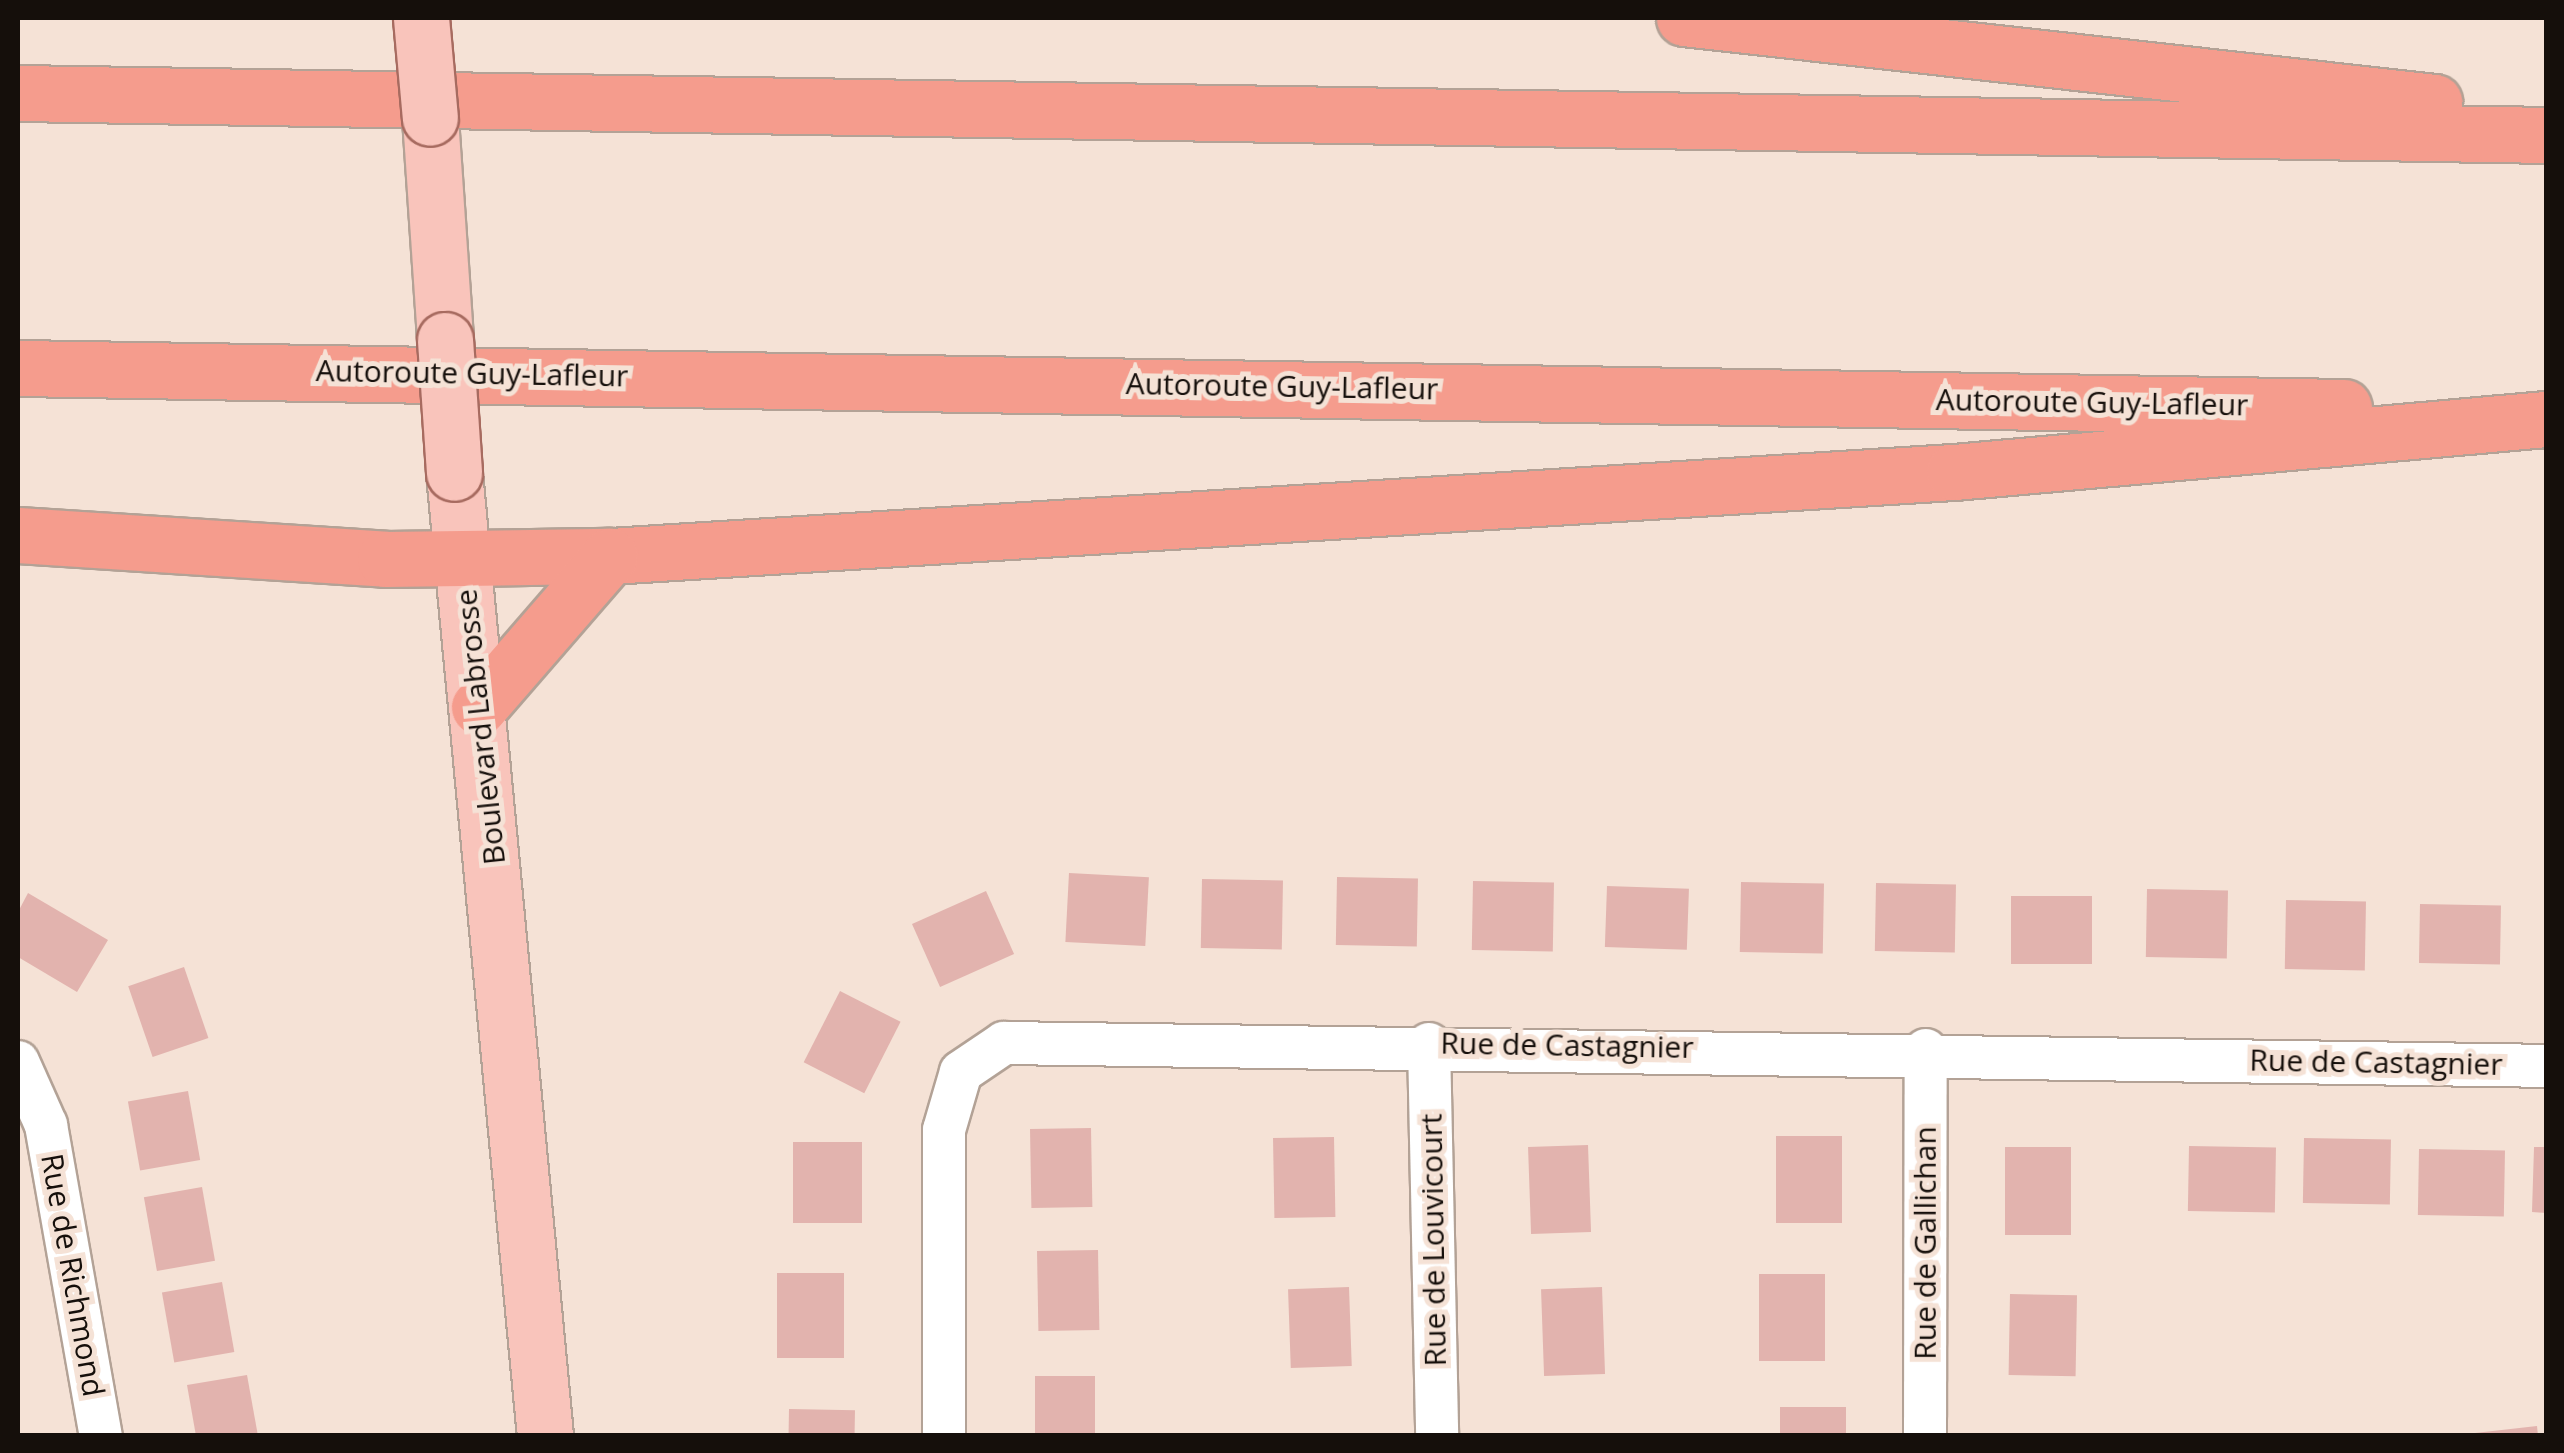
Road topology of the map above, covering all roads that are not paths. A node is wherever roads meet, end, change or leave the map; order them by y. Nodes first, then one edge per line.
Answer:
1 (421, 18) edge
2 (1684, 18) edge
3 (18, 93) edge
4 (2546, 116) edge
5 (2546, 135) edge
6 (18, 368) edge
7 (2546, 411) edge
8 (2546, 419) edge
9 (18, 535) edge
10 (610, 556) junction
11 (462, 558) junction
12 (479, 707) junction
13 (1429, 1044) junction
14 (1926, 1050) junction
15 (18, 1062) edge
16 (2546, 1066) edge
17 (101, 1436) edge
18 (545, 1436) edge
19 (944, 1436) edge
20 (1438, 1436) edge
21 (1925, 1436) edge

1 - 11 main road, Boulevard Labrosse, bridge
2 - 4 highway
3 - 5 highway
6 - 7 highway, Autoroute Guy-Lafleur
8 - 10 highway
9 - 11 highway
10 - 11 highway
10 - 12 highway
11 - 12 main road, Boulevard Labrosse
12 - 18 main road, Boulevard Labrosse
13 - 14 street, Rue de Castagnier
13 - 19 street, Rue de Castagnier
13 - 20 street, Rue de Louvicourt
14 - 16 street, Rue de Castagnier
14 - 21 street, Rue de Gallichan
15 - 17 street, Rue de Richmond

